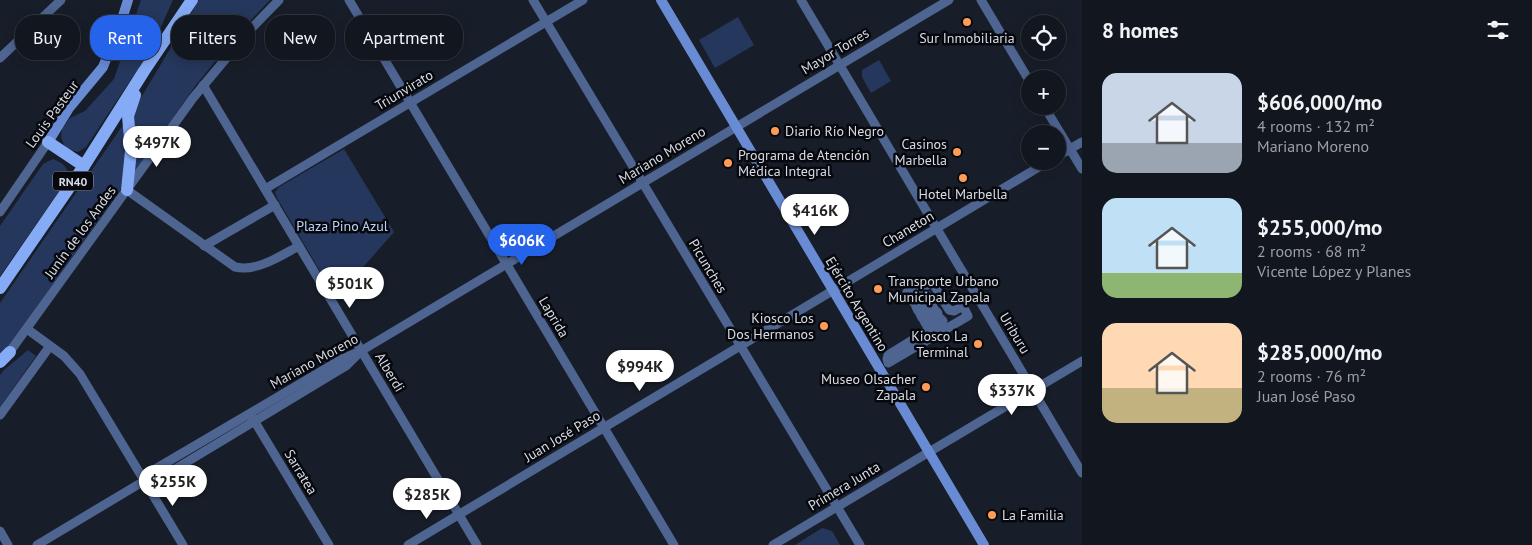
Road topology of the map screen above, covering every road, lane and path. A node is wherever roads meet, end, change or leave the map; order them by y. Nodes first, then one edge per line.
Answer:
1 (61, 0) edge
2 (128, 0) edge
3 (182, 0) edge
4 (192, 0) edge
5 (279, 0) edge
6 (349, 0) edge
7 (533, 0) edge
8 (582, 0) edge
9 (661, 0) edge
10 (801, 0) edge
11 (949, 0) edge
12 (981, 0) edge
13 (546, 22) junction
14 (166, 39) junction
15 (0, 58) edge
16 (840, 65) junction
17 (1023, 70) edge
18 (144, 71) junction
19 (203, 85) junction
20 (410, 103) junction
21 (1049, 115) edge
22 (736, 126) junction
23 (48, 142) junction
24 (1082, 142) edge
25 (1070, 149) junction
26 (1066, 151) edge
27 (84, 166) junction
28 (1082, 169) edge
29 (1034, 170) edge
30 (642, 183) junction
31 (265, 189) junction
32 (126, 190) junction
33 (275, 205) junction
34 (0, 212) edge
35 (937, 228) junction
36 (204, 246) junction
37 (299, 246) junction
38 (506, 264) junction
39 (0, 288) edge
40 (833, 290) junction
41 (27, 329) junction
42 (50, 346) junction
43 (740, 346) junction
44 (362, 351) junction
45 (10, 352) junction
46 (1082, 361) edge
47 (0, 362) edge
48 (888, 363) joint
49 (0, 366) edge
50 (1033, 390) junction
51 (0, 415) edge
52 (252, 417) junction
53 (604, 427) junction
54 (929, 452) junction
55 (1082, 473) edge
56 (144, 481) junction
57 (837, 507) junction
58 (459, 514) junction
59 (0, 531) edge
60 (8, 545) edge
61 (37, 545) edge
62 (183, 545) edge
63 (329, 545) edge
64 (408, 545) edge
65 (477, 545) edge
66 (674, 545) edge
67 (773, 545) edge
68 (860, 545) edge
69 (984, 545) edge

1 - 15 street
2 - 23 main road, Louis Pasteur
3 - 14 main road, RN40
4 - 14 main road, RN40
5 - 19 street, Junín de los Andes
6 - 20 street, Laprida
7 - 13 street, Picunches
8 - 13 street, Triunvirato
9 - 22 main road, Ejército Argentino
10 - 16 street, Uriburu
11 - 16 street, Mayor Torres
12 - 17 street
13 - 20 street, Triunvirato
13 - 30 street, Picunches
14 - 18 main road, RN40
16 - 22 street, Mayor Torres
16 - 35 street, Uriburu
18 - 27 main road, RN40
18 - 32 main road
19 - 31 street, Alberdi
19 - 32 street, Junín de los Andes
20 - 31 street, Triunvirato
20 - 38 street, Laprida
21 - 25 street
22 - 30 street, Mariano Moreno
22 - 40 main road, Ejército Argentino
23 - 27 main road
23 - 34 street, Louis Pasteur
24 - 25 street
25 - 26 street
25 - 28 street
27 - 39 main road, RN40
29 - 35 street, Chaneton
30 - 38 street, Mariano Moreno
30 - 43 street, Picunches
31 - 33 street, Alberdi
32 - 36 street
32 - 41 street, Junín de los Andes
33 - 36 street
33 - 37 street, Alberdi
35 - 40 street, Chaneton
35 - 50 street, Uriburu
36 - 37 street
37 - 44 street, Alberdi
38 - 44 street, Mariano Moreno
38 - 53 street, Laprida
40 - 43 street, Juan José Paso
40 - 54 main road, Ejército Argentino
41 - 42 street
41 - 45 street, Junín de los Andes
42 - 51 street
42 - 56 street
43 - 53 street, Juan José Paso
43 - 57 street, Picunches
44 - 52 street, Mariano Moreno
44 - 58 street, Alberdi
45 - 47 main road
45 - 49 street, Junín de los Andes
46 - 50 street, Primera Junta
48 - 48 street
50 - 54 street, Primera Junta
50 - 55 street, Uriburu
52 - 56 street, Mariano Moreno
52 - 63 street, Sarratea
53 - 58 street, Juan José Paso
53 - 66 street, Laprida
54 - 57 street, Primera Junta
54 - 69 main road, Ejército Argentino
56 - 61 street
56 - 62 street
57 - 67 street, Primera Junta
57 - 68 street, Picunches
58 - 64 street, Juan José Paso
58 - 65 street, Alberdi
59 - 60 street

